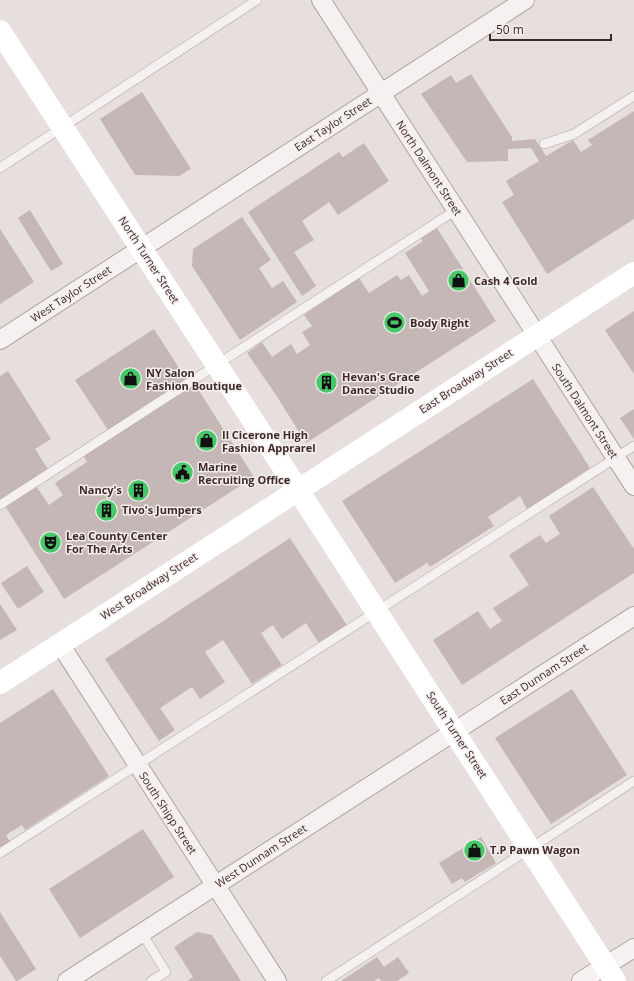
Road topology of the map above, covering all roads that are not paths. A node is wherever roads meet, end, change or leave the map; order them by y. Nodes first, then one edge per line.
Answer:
1 (257, 0) edge
2 (321, 0) edge
3 (525, 0) edge
4 (0, 31) edge
5 (381, 93) junction
6 (634, 96) edge
7 (62, 127) junction
8 (544, 144) dead end
9 (0, 168) edge
10 (456, 210) junction
11 (142, 248) junction
12 (634, 273) edge
13 (537, 336) junction
14 (0, 340) edge
15 (216, 364) junction
16 (634, 446) edge
17 (616, 458) junction
18 (634, 486) edge
19 (298, 490) junction
20 (0, 505) edge
21 (377, 612) junction
22 (634, 616) edge
23 (60, 644) junction
24 (0, 683) edge
25 (454, 732) junction
26 (137, 765) junction
27 (634, 781) edge
28 (530, 849) junction
29 (0, 853) edge
30 (215, 885) junction
31 (142, 933) junction
32 (634, 948) edge
33 (610, 974) edge
34 (67, 981) edge
35 (151, 981) edge
36 (277, 981) edge
37 (326, 981) edge
38 (581, 981) edge

1 - 7 lane
2 - 5 street, North Dalmont Street
3 - 5 street, East Taylor Street
4 - 7 main road, North Turner Street
5 - 10 street, North Dalmont Street
5 - 11 street, East Taylor Street
6 - 8 lane
7 - 9 lane
7 - 11 main road, North Turner Street
10 - 13 street, North Dalmont Street
10 - 15 lane
11 - 14 street, West Taylor Street
11 - 15 main road, North Turner Street
12 - 13 main road, East Broadway Street
13 - 17 street, South Dalmont Street
13 - 19 main road, East Broadway Street
15 - 19 main road, North Turner Street
15 - 20 lane
16 - 17 lane
17 - 18 street, South Dalmont Street
17 - 21 lane
19 - 21 main road, South Turner Street
19 - 23 main road, West Broadway Street
21 - 25 main road, South Turner Street
21 - 26 lane
22 - 25 street, East Dunnam Street
23 - 24 main road, West Broadway Street
23 - 26 street, South Shipp Street
25 - 28 main road, South Turner Street
25 - 30 street, West Dunnam Street
26 - 29 lane
26 - 30 street, South Shipp Street
27 - 28 lane
28 - 33 main road, South Turner Street
28 - 37 lane
30 - 31 street, West Dunnam Street
30 - 36 street, South Shipp Street
31 - 34 street, West Dunnam Street
31 - 35 lane
32 - 33 street
33 - 38 street

